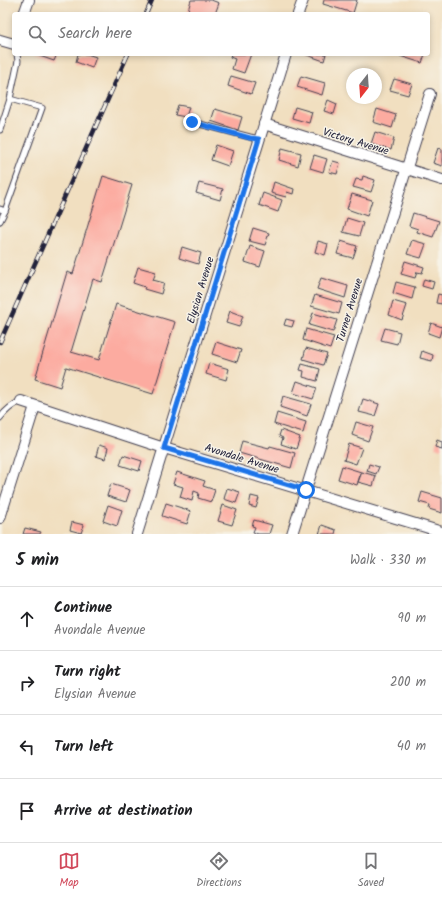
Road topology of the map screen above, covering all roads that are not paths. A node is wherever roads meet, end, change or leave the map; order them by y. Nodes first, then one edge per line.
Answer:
1 (29, 0) edge
2 (303, 0) edge
3 (25, 12) edge
4 (299, 12) edge
5 (0, 40) edge
6 (12, 43) edge
7 (17, 56) edge
8 (285, 56) edge
9 (430, 94) dead end
10 (10, 99) junction
11 (192, 122) dead end
12 (264, 124) junction
13 (0, 130) edge
14 (259, 139) junction
15 (406, 168) junction
16 (442, 180) edge
17 (3, 210) edge
18 (0, 221) edge
19 (21, 401) joint
20 (35, 406) junction
21 (0, 418) edge
22 (164, 448) junction
23 (306, 490) junction
24 (0, 518) edge
25 (442, 532) edge
26 (137, 534) edge
27 (292, 534) edge

1 - 3 street
2 - 4 street
5 - 6 street
7 - 10 lane
8 - 12 street, Elysian Avenue
9 - 15 street, Turner Avenue
10 - 13 lane
10 - 17 lane
11 - 14 lane
12 - 14 street, Elysian Avenue
12 - 15 street, Victory Avenue
14 - 22 street, Elysian Avenue
15 - 16 street, Victory Avenue
15 - 23 street, Turner Avenue
17 - 18 lane
19 - 20 street, Avondale Avenue
19 - 21 lane
20 - 22 street, Avondale Avenue
20 - 24 street
22 - 23 street, Avondale Avenue
22 - 26 street, Elysian Avenue
23 - 25 street, Avondale Avenue
23 - 27 street, Turner Avenue

